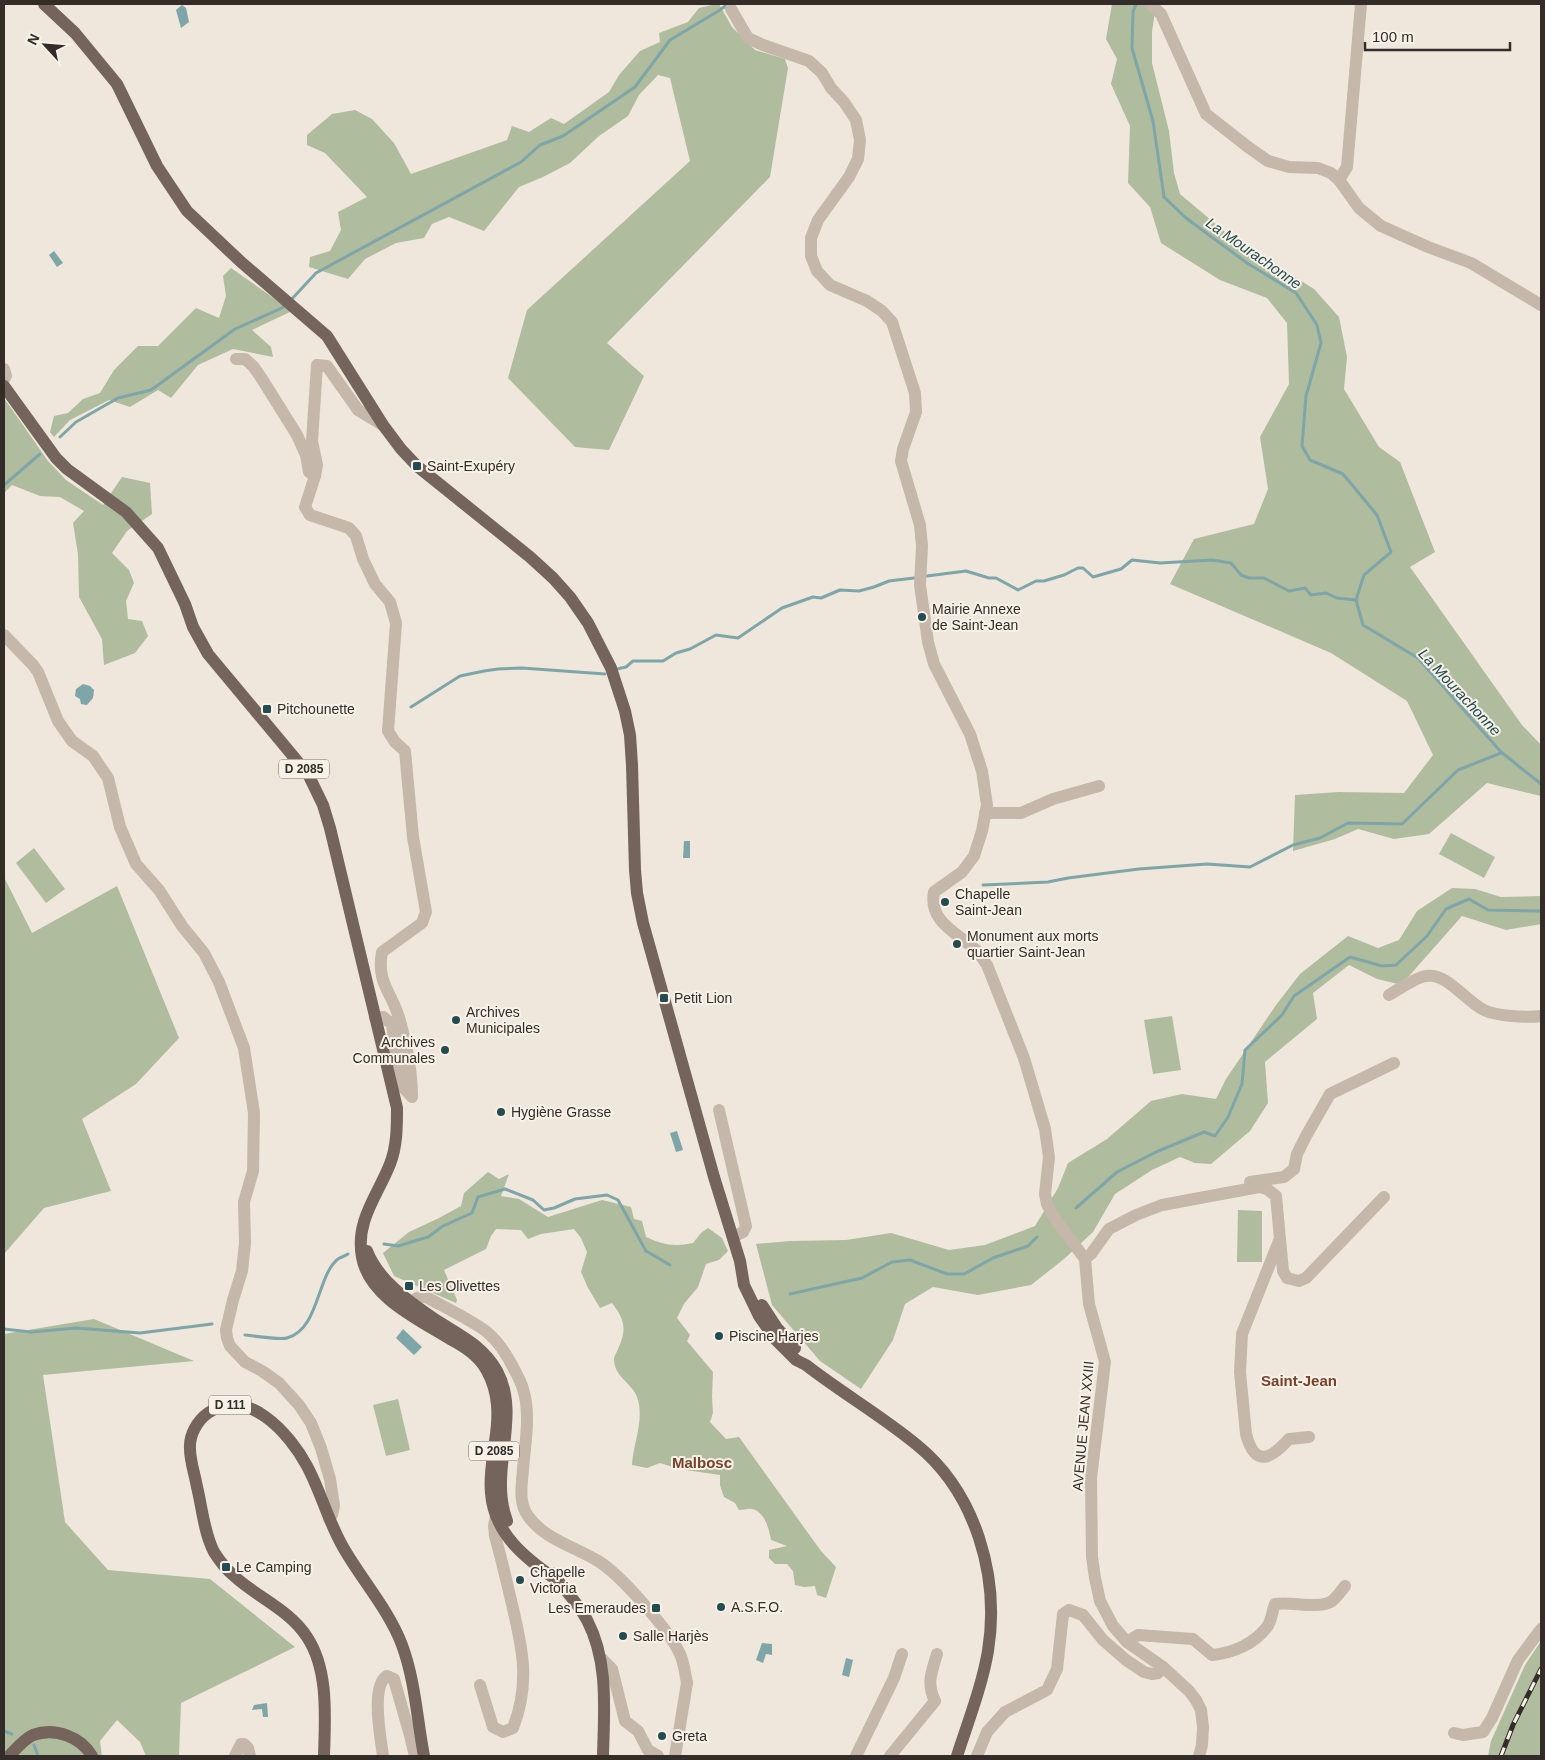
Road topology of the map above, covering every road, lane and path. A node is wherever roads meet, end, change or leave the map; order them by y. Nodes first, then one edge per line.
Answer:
1 (44, 4) edge
2 (1150, 4) edge
3 (1361, 4) edge
4 (731, 9) dead end
5 (1339, 180) junction
6 (1541, 305) edge
7 (236, 359) dead end
8 (4, 369) edge
9 (4, 379) edge
10 (4, 386) edge
11 (383, 425) junction
12 (316, 476) junction
13 (4, 635) edge
14 (1099, 786) dead end
15 (985, 813) junction
16 (1388, 996) dead end
17 (1541, 1016) edge
18 (375, 1018) junction
19 (1394, 1063) dead end
20 (719, 1110) dead end
21 (1384, 1197) dead end
22 (1168, 1204) junction
23 (733, 1237) junction
24 (362, 1240) junction
25 (1279, 1241) junction
26 (1084, 1259) junction
27 (407, 1305) junction
28 (1309, 1437) dead end
29 (496, 1516) junction
30 (329, 1519) junction
31 (557, 1580) junction
32 (1345, 1586) dead end
33 (1541, 1629) edge
34 (1127, 1642) junction
35 (902, 1654) dead end
36 (937, 1654) dead end
37 (600, 1657) junction
38 (1163, 1667) junction
39 (480, 1685) dead end
40 (1454, 1733) dead end
41 (9, 1756) edge
42 (92, 1756) edge
43 (235, 1756) edge
44 (250, 1756) edge
45 (324, 1756) edge
46 (383, 1756) edge
47 (415, 1756) edge
48 (424, 1756) edge
49 (603, 1756) edge
50 (658, 1756) edge
51 (674, 1756) edge
52 (856, 1756) edge
53 (890, 1756) edge
54 (957, 1756) edge
55 (977, 1756) edge
56 (1199, 1756) edge

1 - 11 main road
2 - 5 street
3 - 5 street
4 - 15 street
5 - 6 street
7 - 12 street
8 - 9 street
10 - 18 main road, D 2085
11 - 12 street
11 - 23 main road
12 - 18 street
13 - 30 street
14 - 15 street
15 - 26 street, AVENUE JEAN XXIII
16 - 17 street
18 - 24 main road, D 2085
19 - 22 street
20 - 23 street
21 - 25 street
22 - 25 street
22 - 26 street
23 - 54 main road
24 - 27 main road, D 2085
24 - 27 main road, D 2085
25 - 28 street
26 - 34 street, AVENUE JEAN XXIII
27 - 29 main road, D 2085
27 - 31 main road, D 2085
27 - 51 street
29 - 31 main road, D 2085
29 - 39 street
30 - 45 main road, D 111
30 - 48 main road, D 111
31 - 37 main road, D 2085
32 - 34 street
33 - 40 street
34 - 38 street, AVENUE JEAN XXIII
35 - 52 street
36 - 53 street
37 - 49 main road, D 2085
37 - 50 street
38 - 55 street
38 - 56 street, AVENUE JEAN XXIII
41 - 42 main road
43 - 44 street
46 - 47 street

